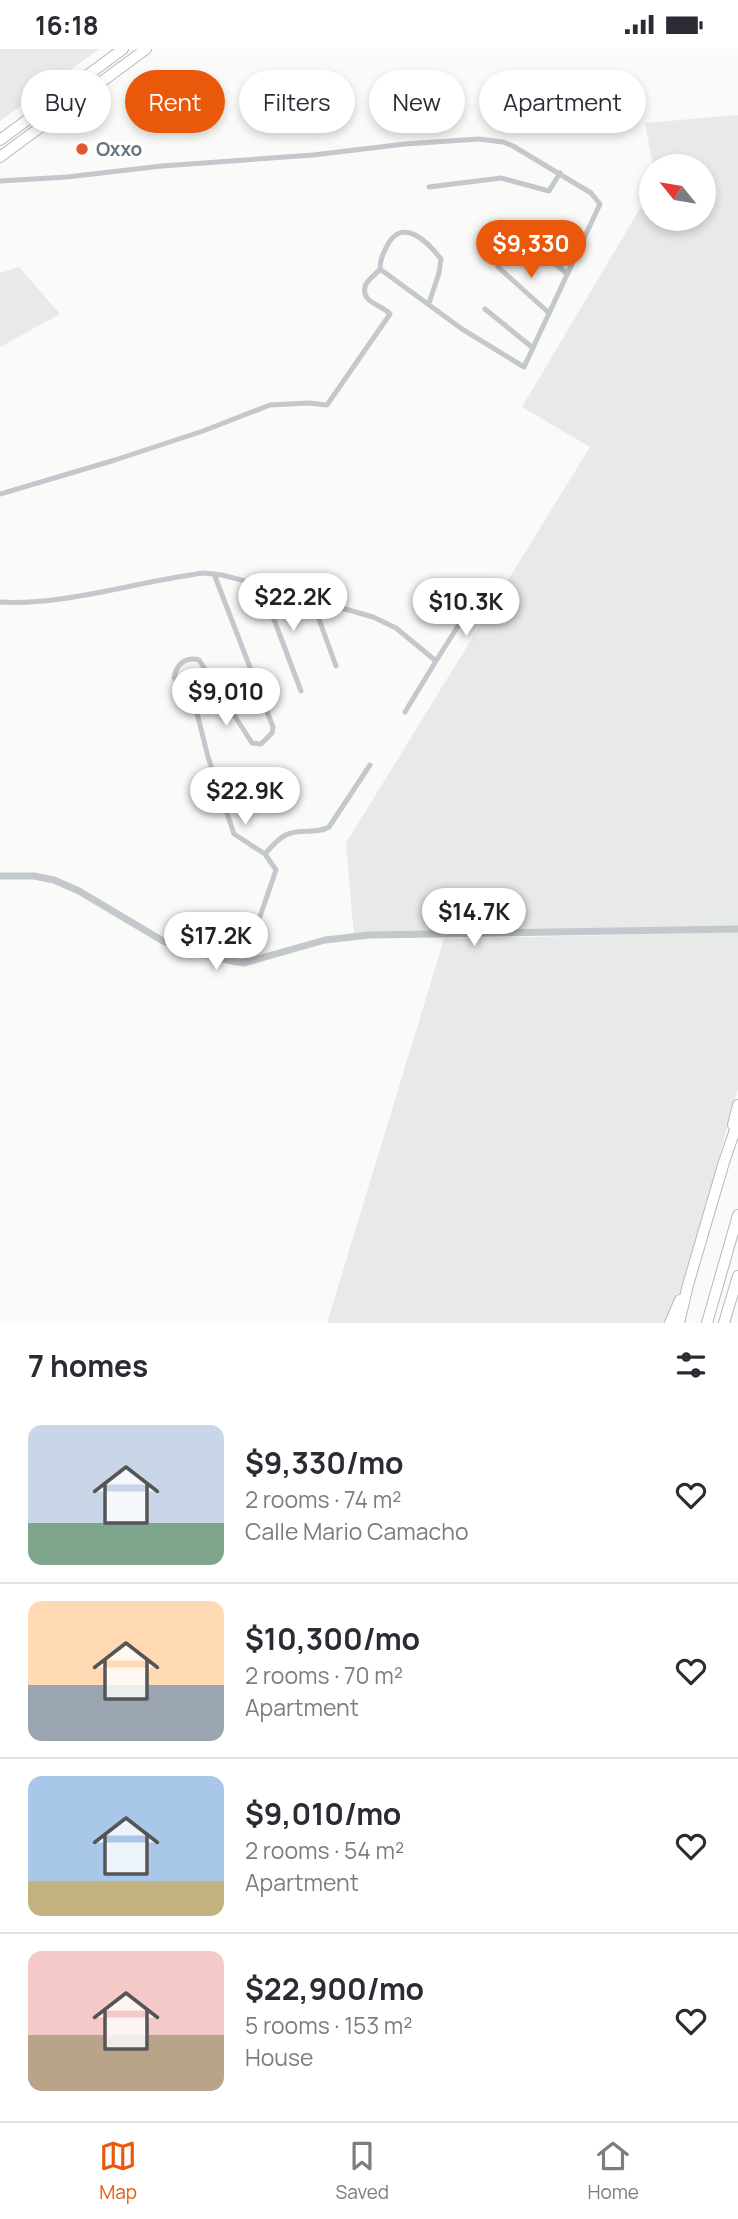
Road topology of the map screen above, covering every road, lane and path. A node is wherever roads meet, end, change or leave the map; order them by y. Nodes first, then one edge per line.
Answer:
1 (123, 49) edge
2 (146, 49) edge
3 (0, 140) edge
4 (0, 157) edge
5 (560, 173) junction
6 (0, 181) edge
7 (429, 187) dead end
8 (508, 223) dead end
9 (498, 267) dead end
10 (380, 269) junction
11 (566, 273) junction
12 (429, 303) junction
13 (485, 309) dead end
14 (548, 312) junction
15 (533, 348) junction
16 (0, 494) edge
17 (214, 574) junction
18 (261, 585) junction
19 (312, 600) junction
20 (0, 602) edge
21 (473, 602) dead end
22 (436, 661) junction
23 (336, 666) dead end
24 (301, 691) dead end
25 (405, 712) dead end
26 (370, 765) dead end
27 (265, 854) junction
28 (0, 876) edge
29 (738, 929) edge
30 (244, 963) junction
31 (738, 1105) edge
32 (738, 1121) edge
33 (724, 1162) junction
34 (738, 1215) edge
35 (738, 1276) edge
36 (686, 1291) junction
37 (670, 1323) edge
38 (679, 1323) edge
39 (707, 1323) edge
40 (724, 1323) edge

1 - 3 highway
2 - 4 highway
5 - 6 street
5 - 7 street
5 - 11 street
8 - 11 street
9 - 14 street
10 - 12 street
10 - 12 street
10 - 16 street
11 - 14 street
12 - 15 street
13 - 15 street
14 - 15 street
17 - 18 street
17 - 20 street
17 - 27 street
18 - 19 street
18 - 24 street
19 - 22 street
19 - 23 street
21 - 22 street
22 - 25 street
26 - 27 street
27 - 30 street
28 - 30 street
29 - 30 street
31 - 33 highway
32 - 33 highway
33 - 36 highway
34 - 39 highway
35 - 40 highway
36 - 37 highway
36 - 38 highway

